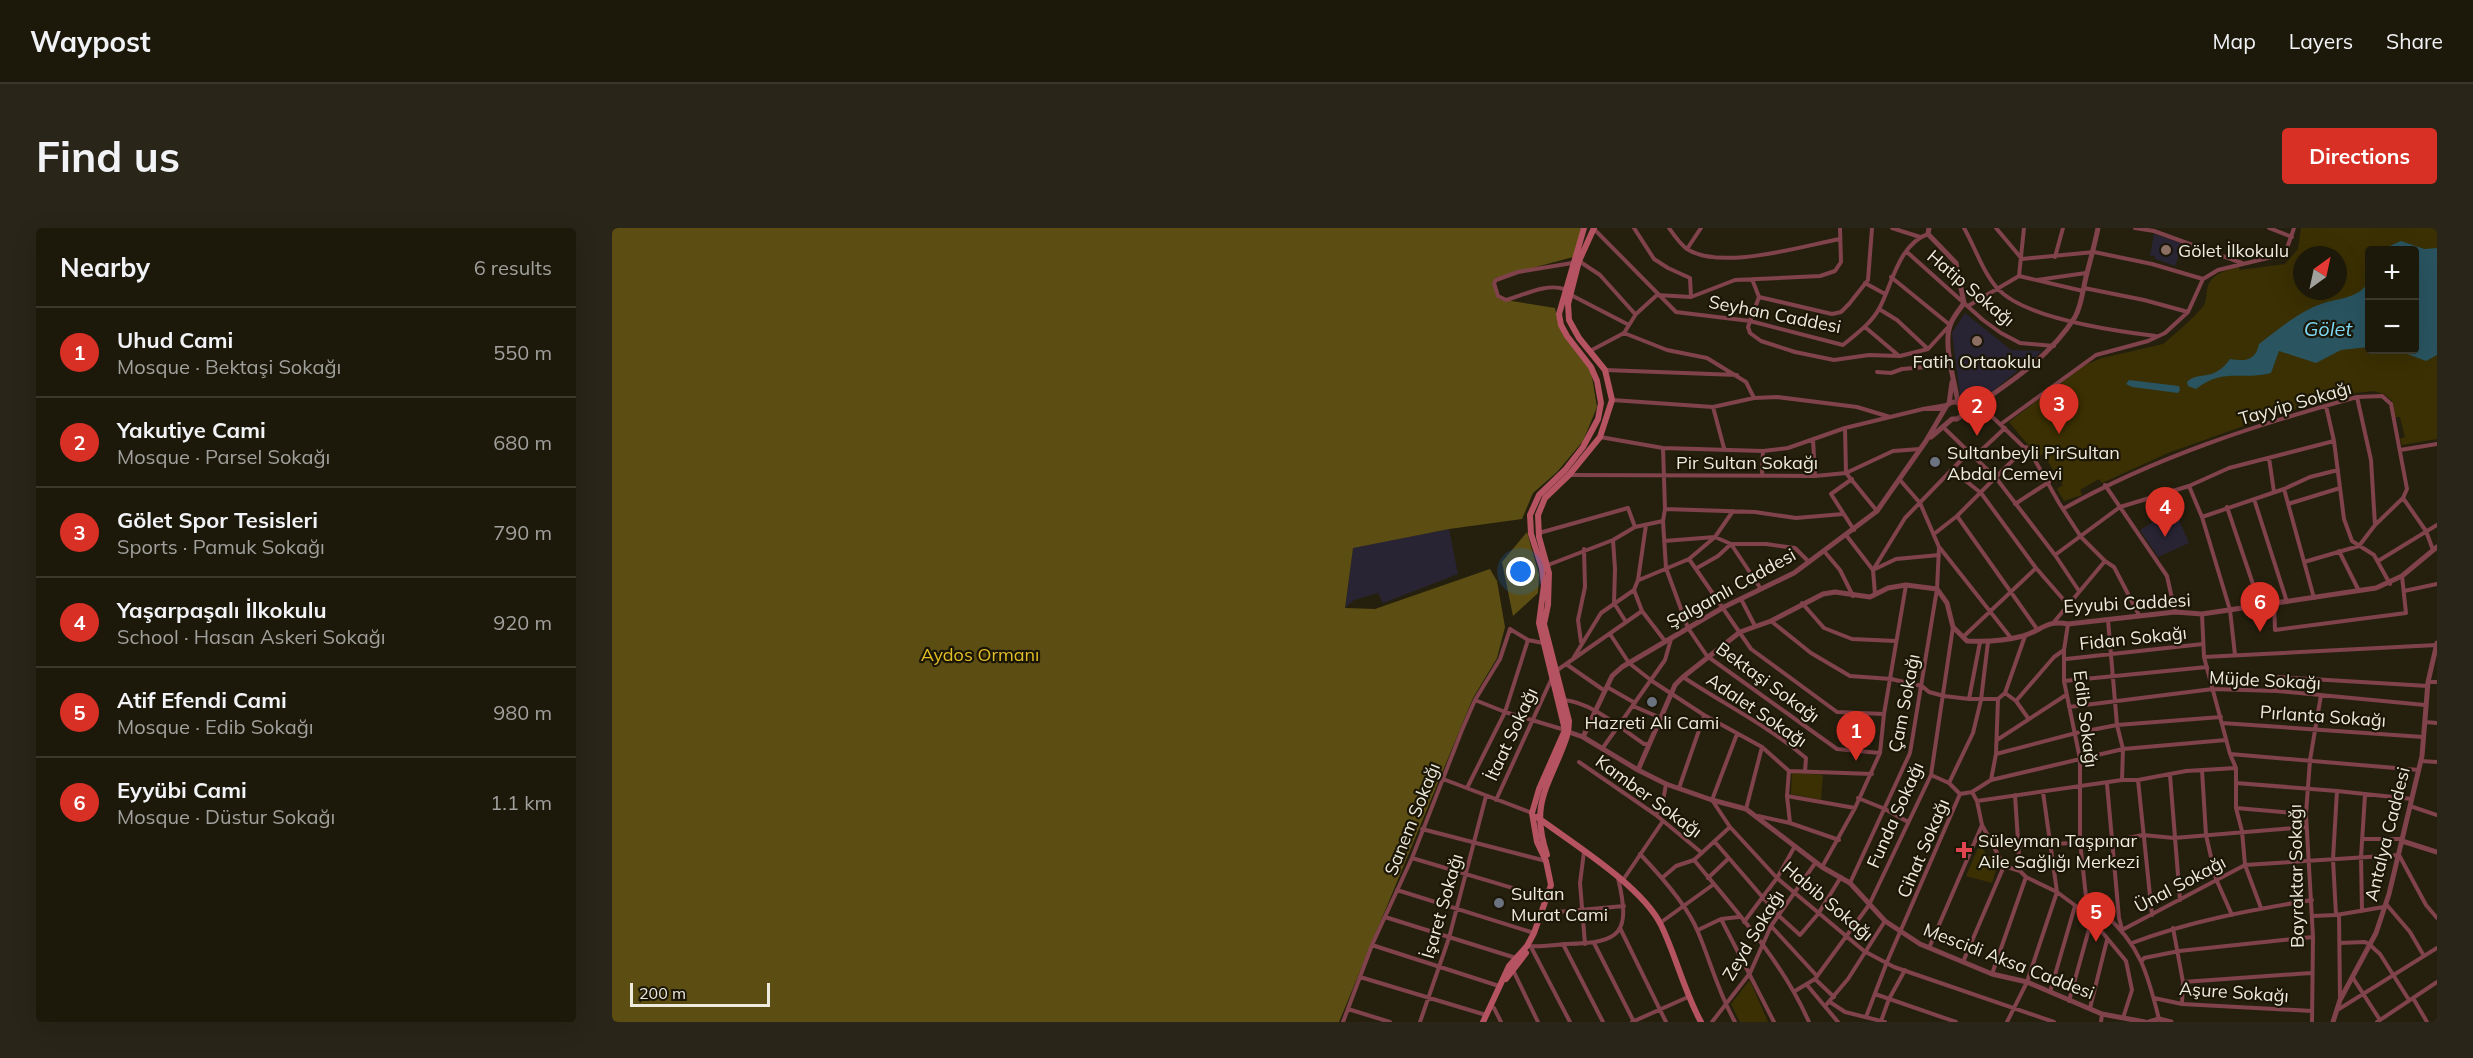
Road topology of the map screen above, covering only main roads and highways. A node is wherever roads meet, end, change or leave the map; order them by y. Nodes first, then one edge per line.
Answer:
1 (1584, 228) edge
2 (1594, 228) edge
3 (1576, 262) junction
4 (1545, 566) junction
5 (1567, 731) junction
6 (1532, 813) junction
7 (1538, 818) junction
8 (1529, 946) junction
9 (1486, 1020) edge
10 (1701, 1022) edge

1 - 3 main road
2 - 3 main road
3 - 4 main road
3 - 4 main road
4 - 5 main road
4 - 5 main road
5 - 6 main road
5 - 7 main road
6 - 7 main road
6 - 8 main road
7 - 8 main road
7 - 10 main road
8 - 9 main road
8 - 9 main road

